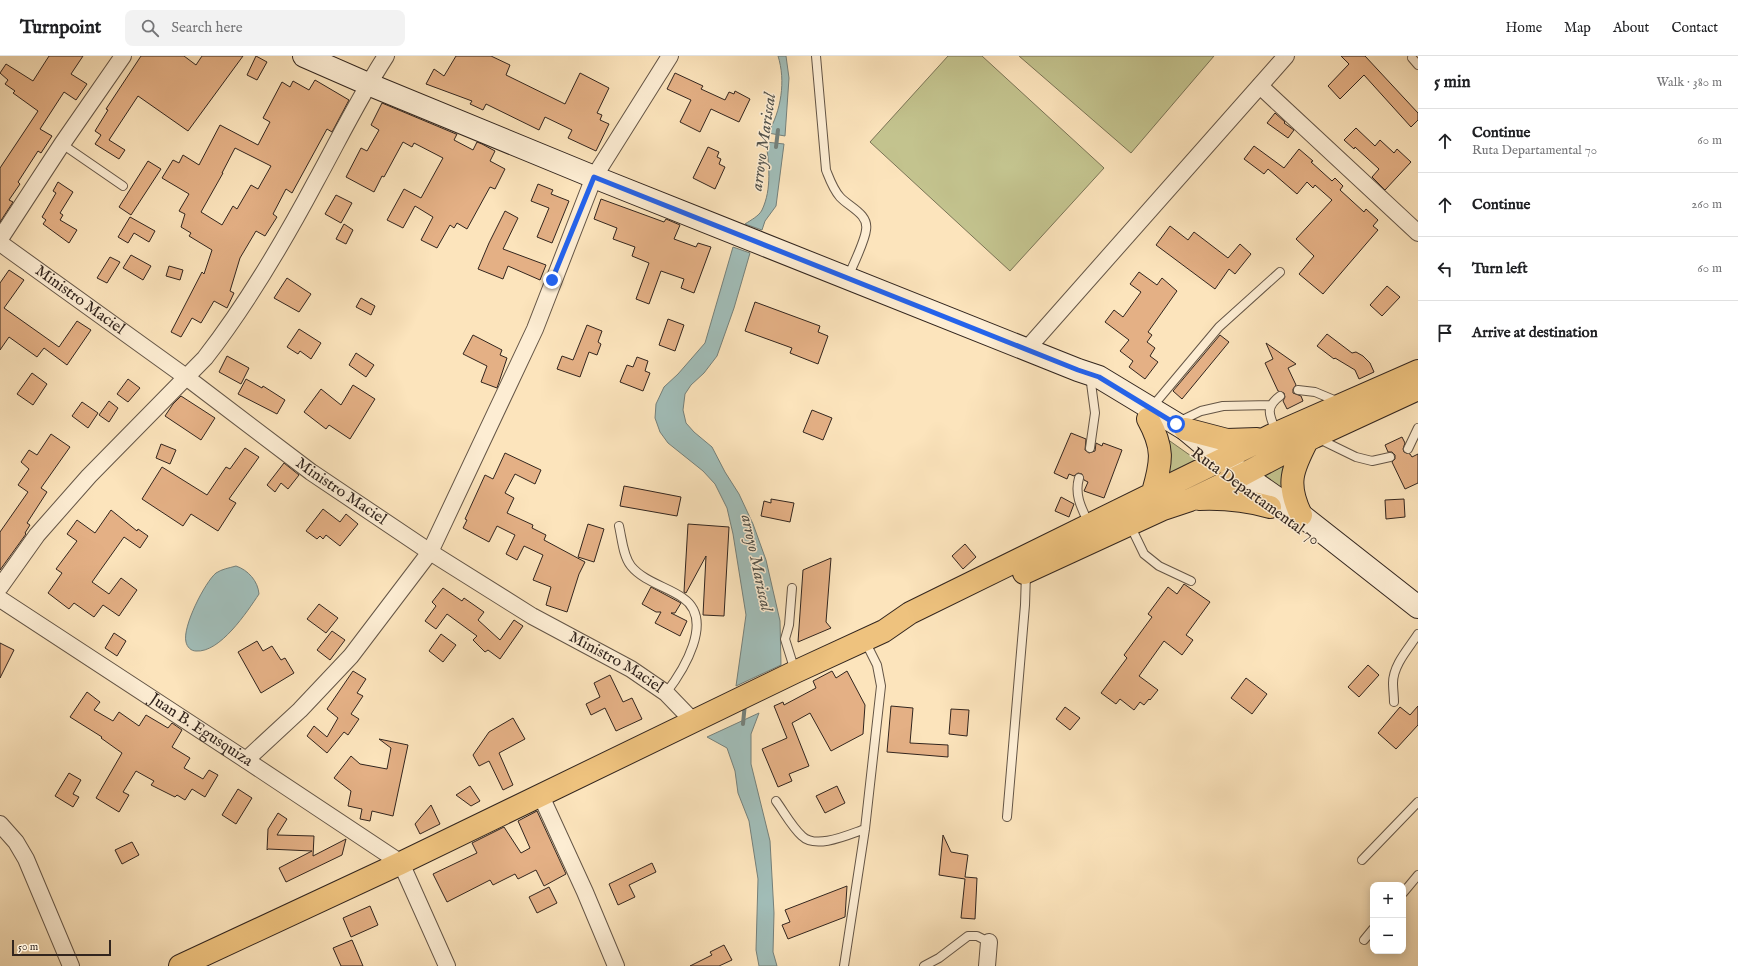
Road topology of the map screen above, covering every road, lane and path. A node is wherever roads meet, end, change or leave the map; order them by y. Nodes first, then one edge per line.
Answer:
1 (123, 56) edge
2 (304, 56) edge
3 (386, 56) edge
4 (670, 56) edge
5 (816, 56) edge
6 (1286, 56) edge
7 (1412, 58) dead end
8 (1418, 65) edge
9 (368, 84) junction
10 (1260, 86) junction
11 (62, 144) junction
12 (594, 177) junction
13 (123, 186) dead end
14 (1418, 233) edge
15 (0, 239) edge
16 (0, 243) edge
17 (1280, 272) dead end
18 (848, 278) junction
19 (1026, 350) junction
20 (1418, 371) edge
21 (186, 377) junction
22 (1085, 377) junction
23 (1418, 389) edge
24 (1298, 390) dead end
25 (1280, 396) dead end
26 (1343, 404) junction
27 (1271, 405) junction
28 (1150, 413) junction
29 (1180, 426) junction
30 (1418, 428) edge
31 (1273, 435) junction
32 (1311, 439) junction
33 (1090, 448) dead end
34 (1408, 449) dead end
35 (1390, 457) dead end
36 (1216, 462) junction
37 (1079, 478) dead end
38 (1237, 478) junction
39 (1153, 492) junction
40 (1190, 500) junction
41 (1270, 508) junction
42 (1301, 515) junction
43 (1089, 524) junction
44 (1130, 525) junction
45 (619, 526) dead end
46 (430, 552) junction
47 (1026, 572) junction
48 (1191, 581) dead end
49 (0, 586) edge
50 (1393, 587) junction
51 (792, 588) dead end
52 (0, 599) edge
53 (1418, 607) edge
54 (1418, 634) edge
55 (874, 636) junction
56 (796, 672) junction
57 (666, 693) junction
58 (1394, 702) dead end
59 (698, 720) junction
60 (246, 760) junction
61 (541, 796) junction
62 (776, 801) dead end
63 (1418, 802) edge
64 (1007, 817) dead end
65 (0, 824) edge
66 (865, 828) junction
67 (1362, 860) dead end
68 (401, 863) junction
69 (1418, 875) edge
70 (1406, 889) edge
71 (1370, 933) edge
72 (1364, 940) dead end
73 (989, 942) joint
74 (71, 966) edge
75 (180, 966) edge
76 (447, 966) edge
77 (616, 966) edge
78 (844, 966) edge
79 (924, 966) edge
80 (987, 966) edge

1 - 11 street
2 - 9 main road, Ruta Departamental 70
3 - 9 street
4 - 12 street
5 - 18 lane
6 - 10 street
7 - 8 lane
9 - 12 main road, Ruta Departamental 70
9 - 21 street
10 - 14 street
10 - 19 street
11 - 13 lane
11 - 15 street
12 - 18 main road, Ruta Departamental 70
12 - 46 street
16 - 21 street, Ministro Maciel
17 - 28 lane
18 - 19 main road, Ruta Departamental 70
19 - 22 main road, Ruta Departamental 70
20 - 26 highway
21 - 46 street, Ministro Maciel
21 - 49 street
22 - 28 main road, Ruta Departamental 70
22 - 33 lane
23 - 32 highway
24 - 26 lane
25 - 27 lane
26 - 31 highway
27 - 29 lane
27 - 31 lane
28 - 29 main road, Ruta Departamental 70
28 - 36 main road, Ruta Departamental 70
28 - 39 highway
29 - 31 highway
29 - 36 main road, Ruta Departamental 70
30 - 34 lane
31 - 36 highway
32 - 35 lane
32 - 38 highway
32 - 42 highway
36 - 38 main road, Ruta Departamental 70
36 - 39 highway
37 - 43 lane
38 - 40 highway
38 - 41 main road, Ruta Departamental 70
38 - 42 main road
39 - 43 highway
40 - 41 highway
40 - 44 highway
41 - 50 main road, Ruta Departamental 70
42 - 50 main road
43 - 55 highway
44 - 47 highway
44 - 48 lane
45 - 57 lane
46 - 57 street, Ministro Maciel
46 - 60 street
47 - 55 highway
47 - 64 lane
50 - 53 main road, Ruta Departamental 70
51 - 56 lane
52 - 60 street, Juan B. Egusquiza
54 - 58 lane
55 - 56 highway
55 - 66 lane
56 - 59 highway
57 - 59 street, Ministro Maciel
59 - 61 highway
60 - 68 street, Juan B. Egusquiza
61 - 68 highway
61 - 77 street
62 - 66 lane
63 - 67 lane
65 - 74 street
66 - 78 lane
68 - 75 highway
68 - 76 street
69 - 70 lane
71 - 72 lane
73 - 79 lane
73 - 80 street

